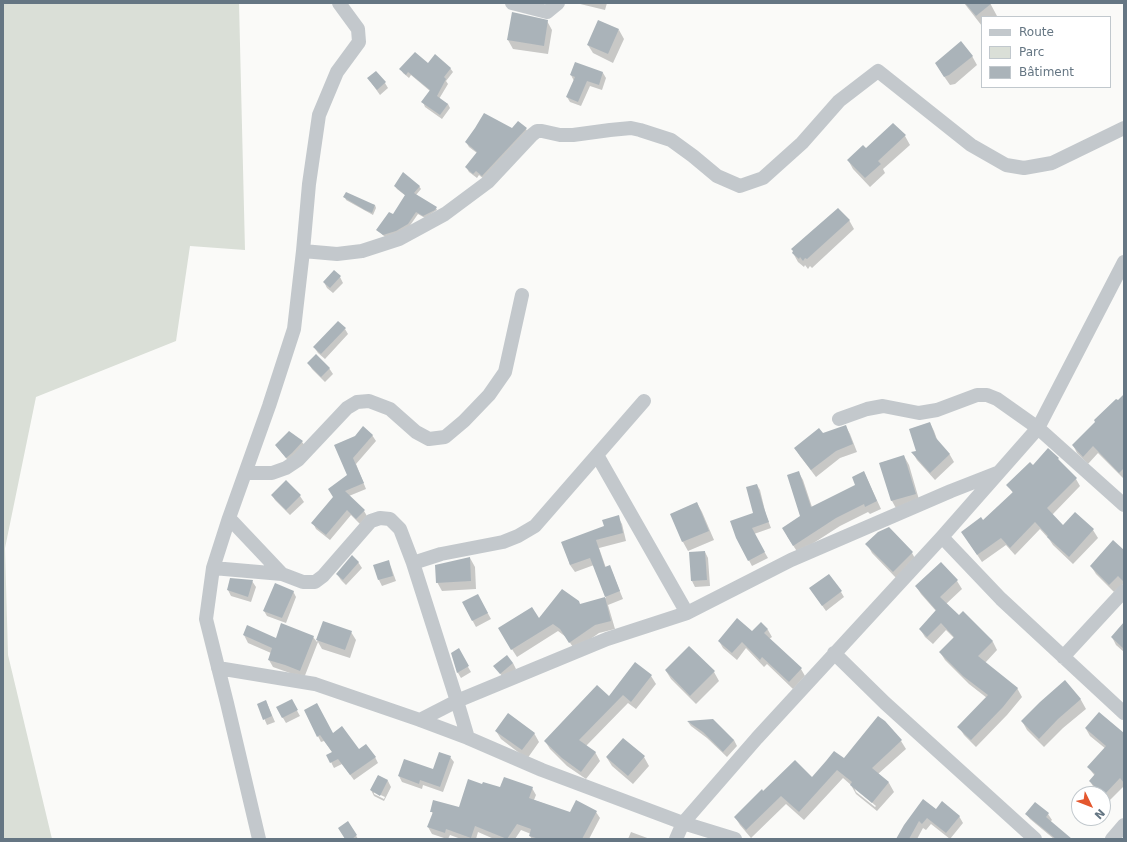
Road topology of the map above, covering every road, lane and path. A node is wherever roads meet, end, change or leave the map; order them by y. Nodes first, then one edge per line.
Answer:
1 (339, 3) edge
2 (512, 3) edge
3 (558, 3) edge
4 (1124, 128) edge
5 (303, 251) junction
6 (1124, 262) edge
7 (1119, 286) edge
8 (522, 295) dead end
9 (644, 401) dead end
10 (839, 419) dead end
11 (1038, 428) junction
12 (597, 455) junction
13 (999, 472) junction
14 (245, 473) junction
15 (1124, 505) edge
16 (229, 518) junction
17 (942, 537) junction
18 (413, 563) junction
19 (213, 568) junction
20 (282, 574) junction
21 (1124, 591) edge
22 (687, 613) junction
23 (834, 654) junction
24 (1063, 657) junction
25 (218, 668) junction
26 (457, 701) junction
27 (1124, 713) edge
28 (420, 720) junction
29 (468, 738) junction
30 (683, 823) junction
31 (1124, 825) edge
32 (259, 839) edge
33 (676, 839) edge
34 (735, 839) edge
35 (1035, 839) edge
36 (1112, 839) edge

1 - 5 street
2 - 3 street
4 - 5 street
5 - 14 street
6 - 7 street
7 - 11 street
8 - 14 street
9 - 12 street
10 - 11 street
11 - 13 street
11 - 15 street
12 - 18 street
12 - 22 street
13 - 17 street
13 - 22 street
14 - 16 street
16 - 19 street
16 - 20 street
17 - 23 street
17 - 24 street
18 - 20 street
18 - 26 street
19 - 20 street
19 - 25 street
21 - 24 street
22 - 26 street
23 - 30 street
23 - 35 street
24 - 27 street
25 - 28 street
25 - 32 street
26 - 28 street
26 - 29 street
28 - 29 street
29 - 30 street
30 - 33 street
30 - 34 street
31 - 36 street

